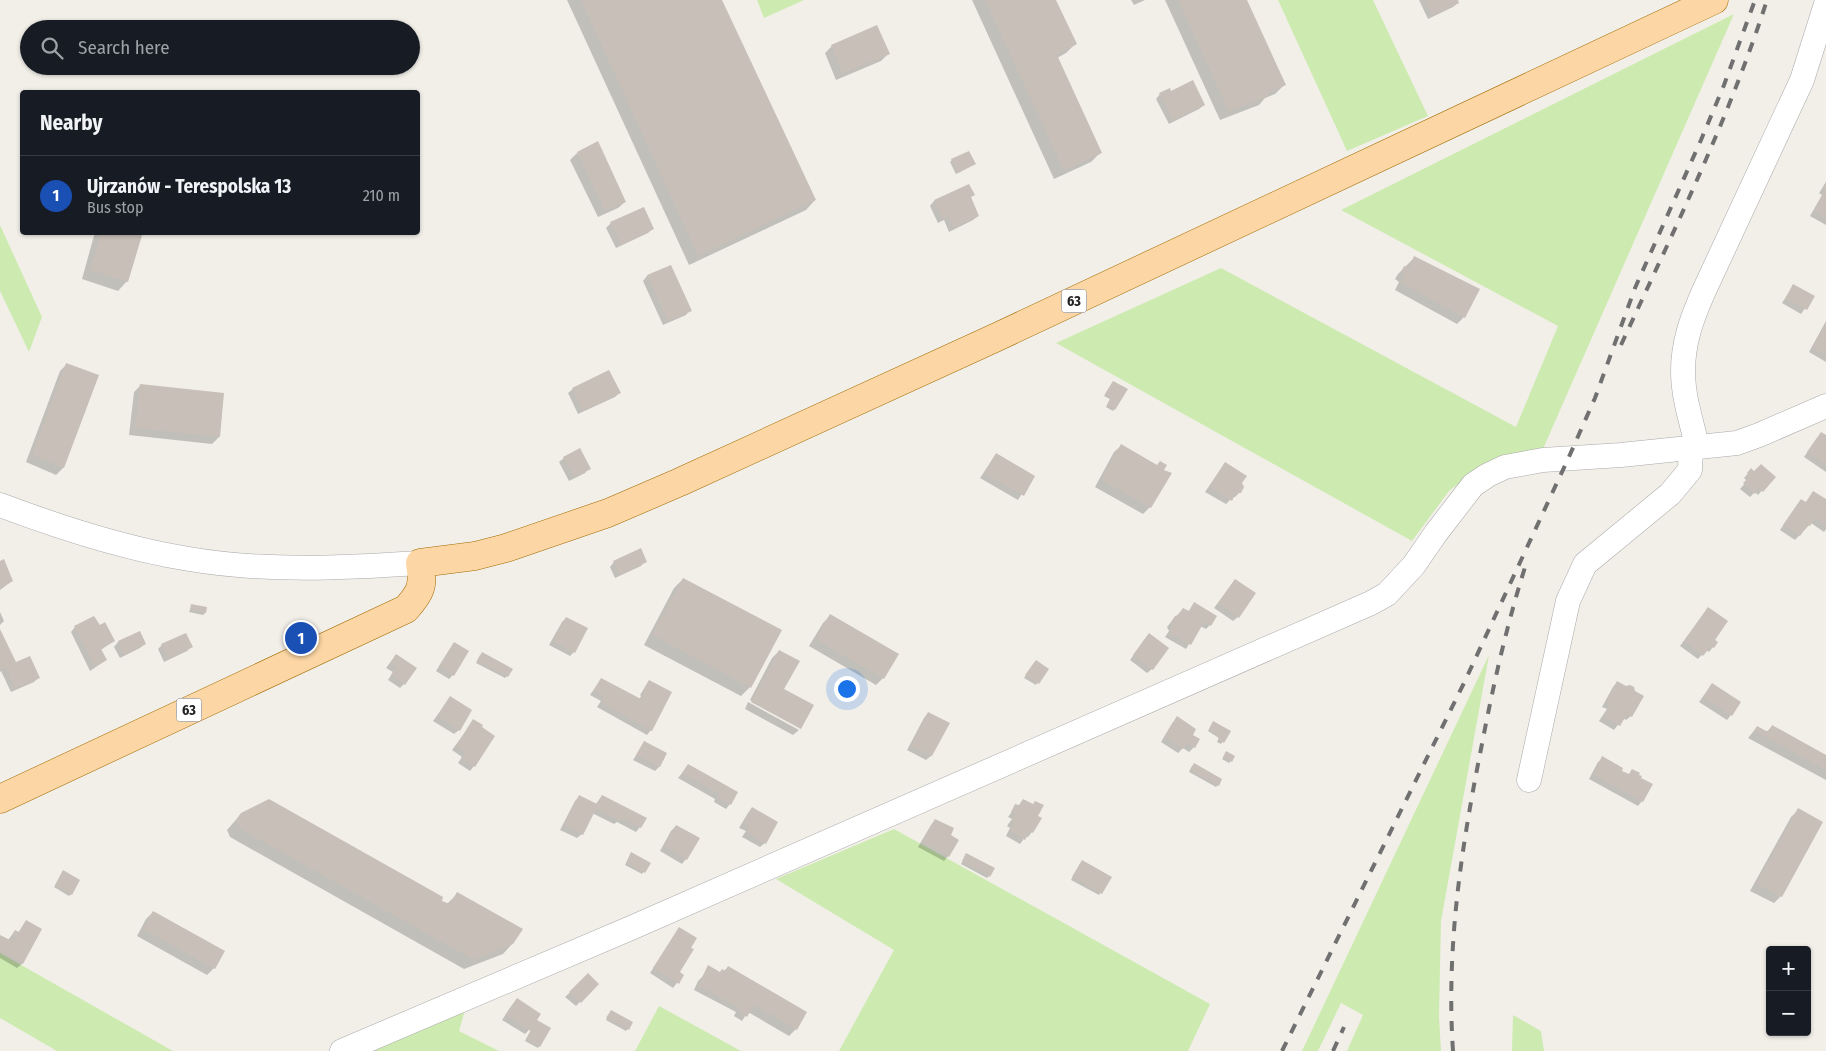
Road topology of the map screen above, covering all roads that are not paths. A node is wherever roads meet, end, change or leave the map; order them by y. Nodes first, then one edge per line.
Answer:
1 (1714, 0) edge
2 (1826, 4) edge
3 (1826, 406) edge
4 (1694, 447) junction
5 (0, 506) edge
6 (420, 563) junction
7 (1529, 780) dead end
8 (0, 799) edge
9 (342, 1051) edge

1 - 6 main road, 63
2 - 4 street
3 - 4 street
4 - 7 street
4 - 9 street
5 - 6 street
6 - 8 main road, 63

